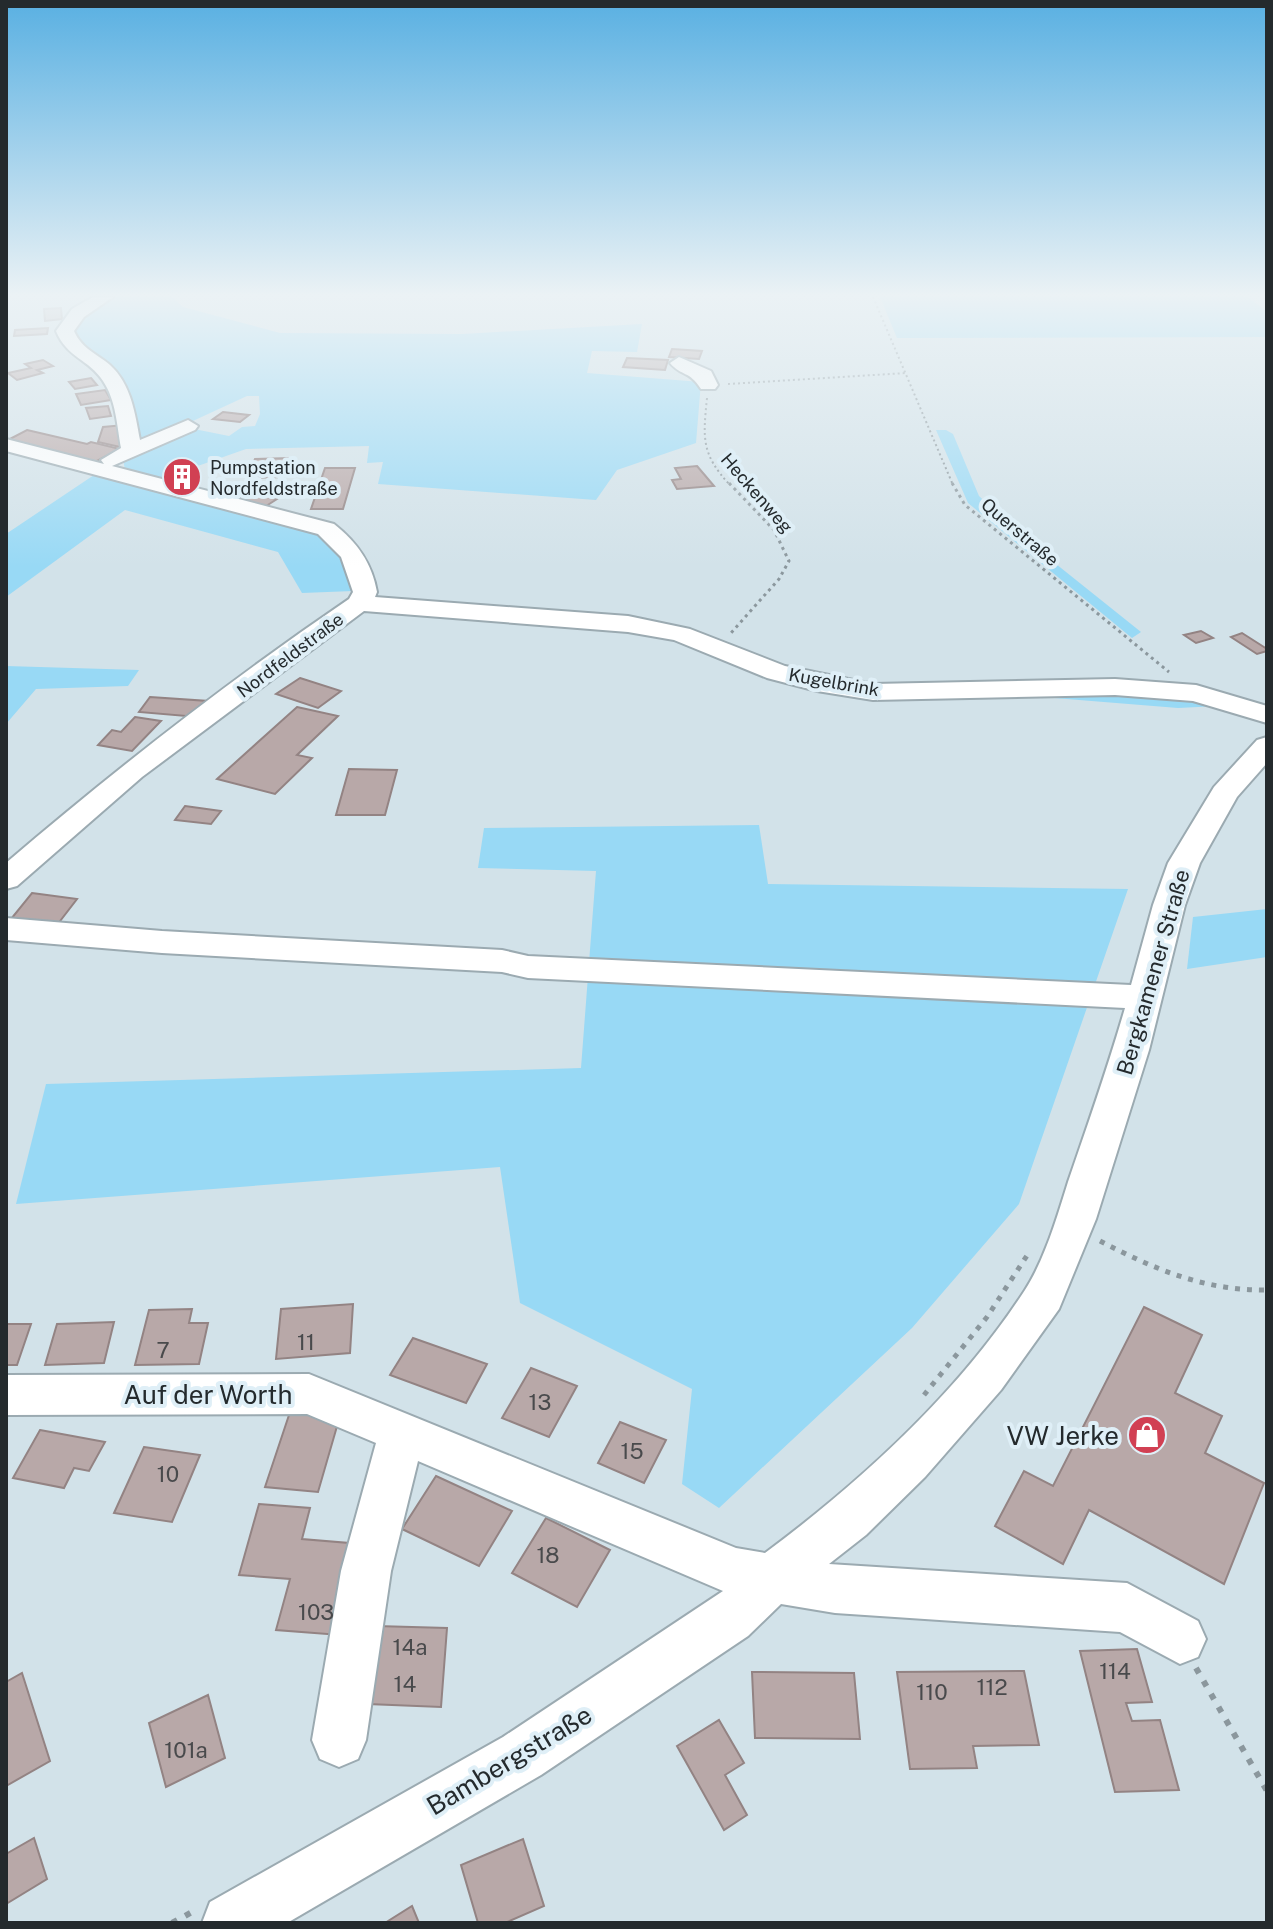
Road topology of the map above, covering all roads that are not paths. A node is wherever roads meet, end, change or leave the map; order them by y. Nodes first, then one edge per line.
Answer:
1 (114, 387) edge
2 (188, 426) dead end
3 (6, 445) edge
4 (132, 449) junction
5 (98, 468) junction
6 (359, 603) junction
7 (1267, 715) edge
8 (1267, 746) edge
9 (6, 879) edge
10 (6, 929) edge
11 (1145, 997) junction
12 (1076, 1219) joint
13 (6, 1395) edge
14 (402, 1431) junction
15 (773, 1577) junction
16 (1180, 1639) road end
17 (339, 1740) dead end
18 (216, 1915) edge

1 - 4 street
2 - 4 street
3 - 5 street, Nordfeldstraße
4 - 5 street
5 - 6 street, Nordfeldstraße
6 - 7 street, Kugelbrink
6 - 9 street, Nordfeldstraße
8 - 11 street, Bergkamener Straße
10 - 11 street
11 - 12 street, Bergkamener Straße
12 - 15 street, Bambergstraße
13 - 14 street, Auf der Worth
14 - 15 street, Auf der Worth
14 - 17 street
15 - 16 street
15 - 18 street, Bambergstraße

